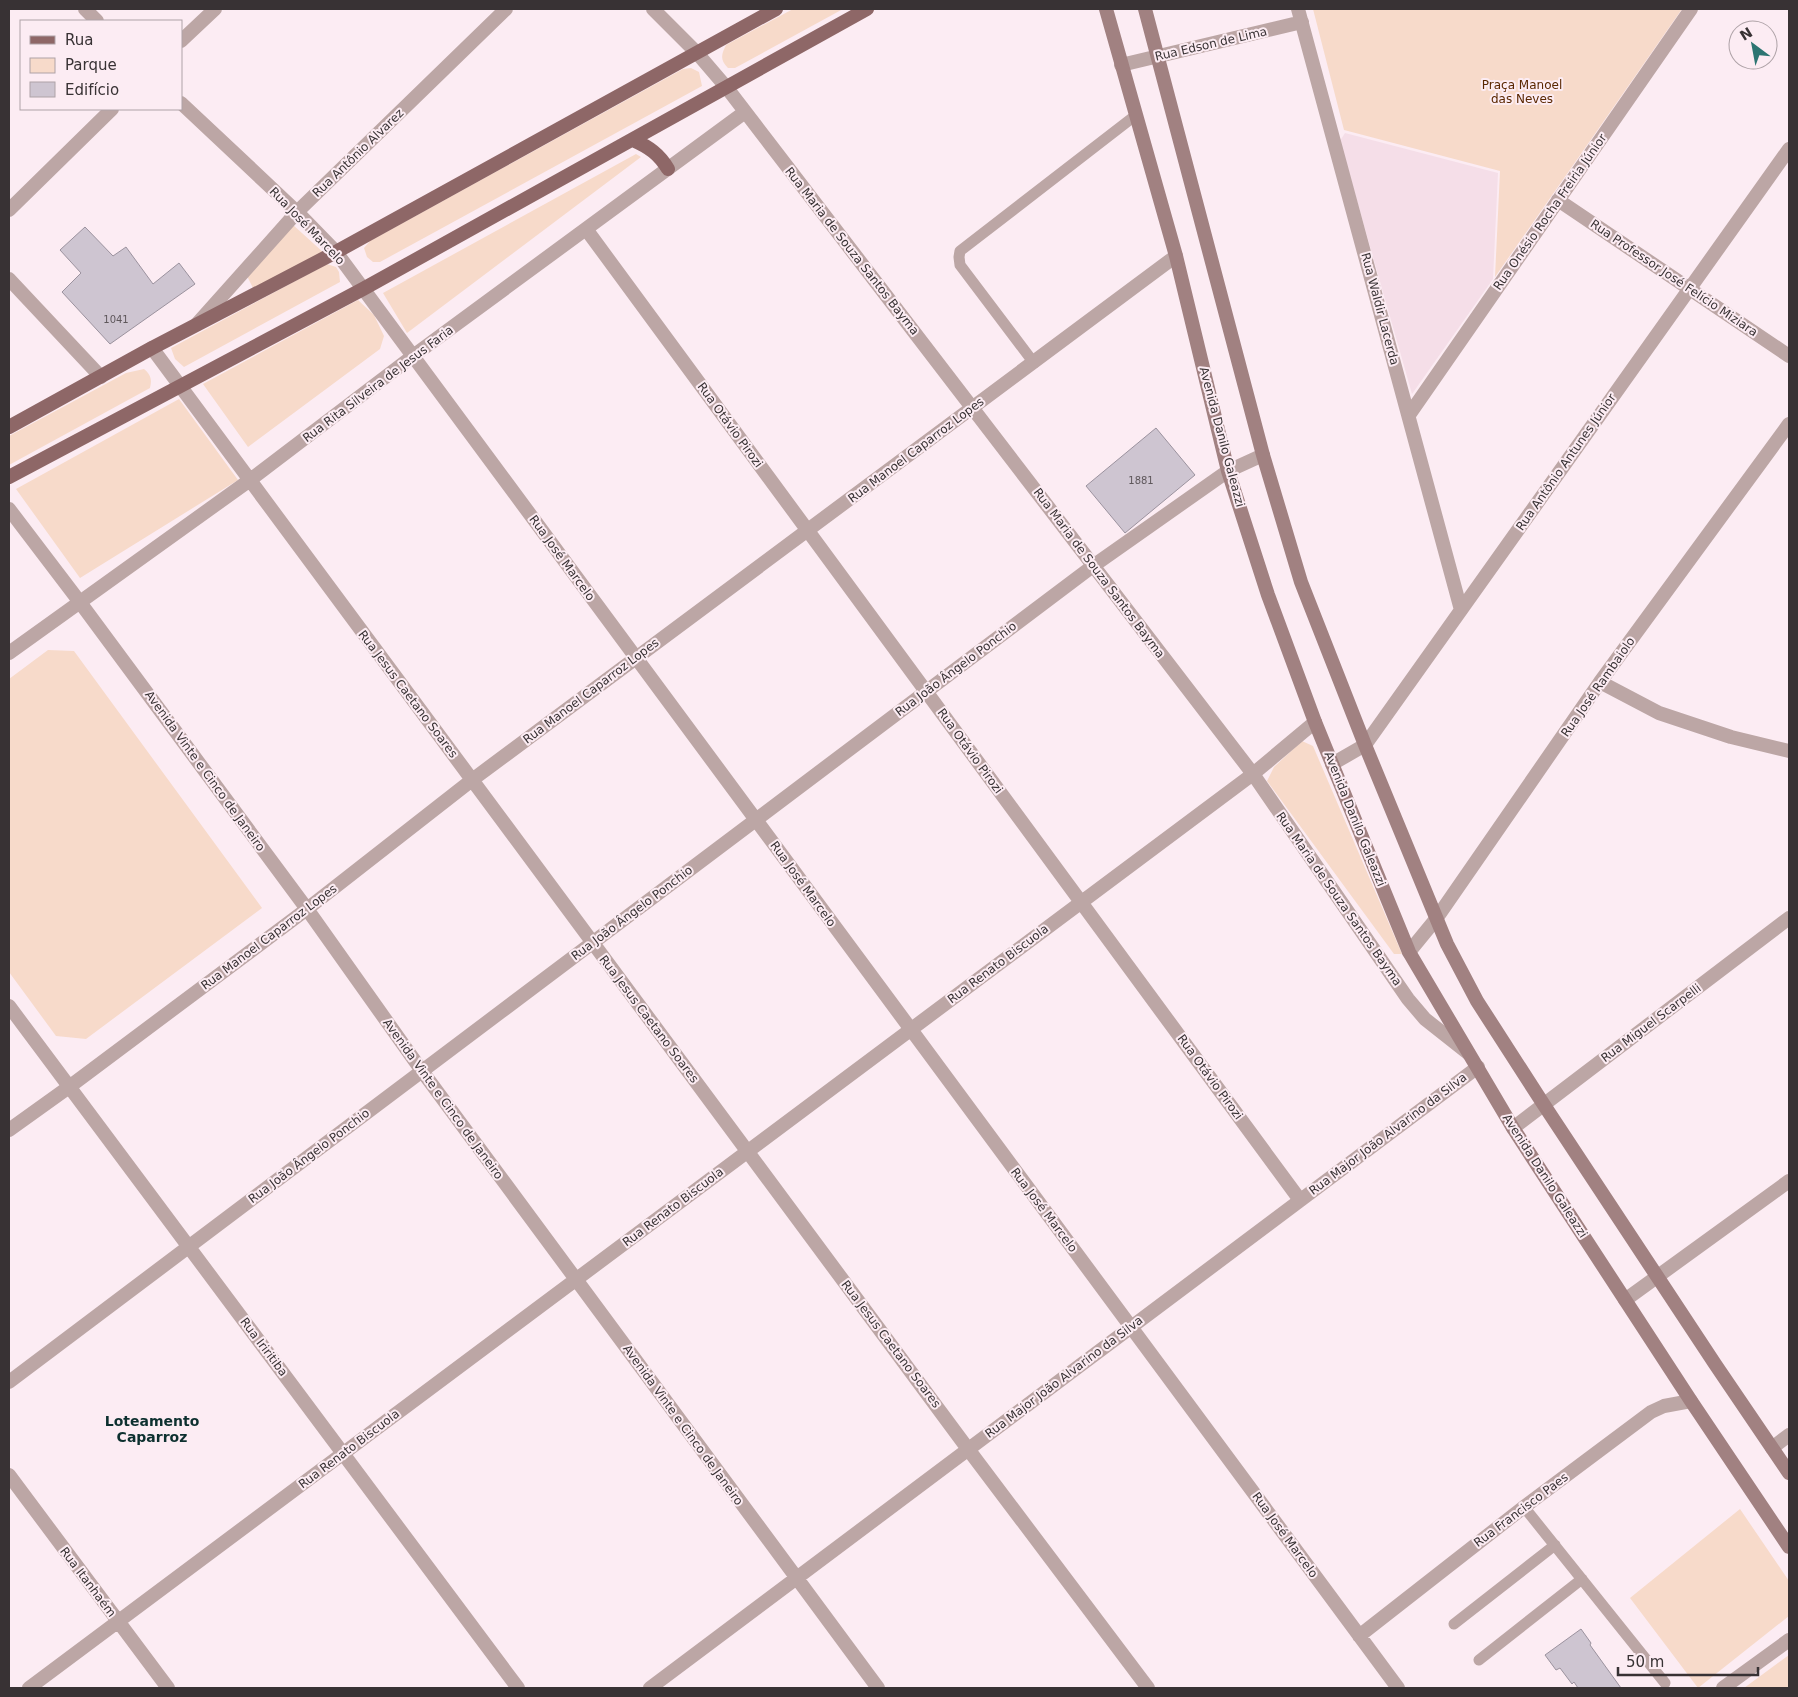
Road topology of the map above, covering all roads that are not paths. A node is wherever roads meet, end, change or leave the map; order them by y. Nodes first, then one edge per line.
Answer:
1 (85, 9) edge
2 (214, 9) edge
3 (506, 9) edge
4 (653, 9) edge
5 (776, 9) edge
6 (867, 9) edge
7 (1106, 9) edge
8 (1145, 9) edge
9 (1691, 9) edge
10 (1300, 16) edge
11 (96, 20) edge
12 (182, 40) edge
13 (696, 53) junction
14 (1158, 56) junction
15 (1121, 66) junction
16 (727, 88) junction
17 (182, 104) edge
18 (111, 110) edge
19 (746, 112) junction
20 (1136, 115) junction
21 (633, 140) junction
22 (1789, 149) edge
23 (668, 169) junction
24 (1558, 200) junction
25 (9, 210) edge
26 (297, 212) junction
27 (586, 229) junction
28 (336, 252) junction
29 (1176, 256) junction
30 (9, 279) edge
31 (363, 289) junction
32 (1690, 289) junction
33 (197, 325) junction
34 (152, 348) junction
35 (413, 356) junction
36 (1789, 356) edge
37 (1034, 363) junction
38 (101, 377) junction
39 (179, 385) junction
40 (972, 408) junction
41 (1409, 415) junction
42 (1789, 424) edge
43 (9, 427) edge
44 (1263, 454) junction
45 (1228, 471) junction
46 (9, 477) edge
47 (250, 480) junction
48 (9, 509) edge
49 (807, 530) junction
50 (1093, 566) junction
51 (79, 601) junction
52 (1461, 610) junction
53 (9, 653) edge
54 (636, 658) junction
55 (1600, 682) junction
56 (926, 692) junction
57 (1315, 722) junction
58 (1365, 744) junction
59 (1789, 751) edge
60 (1332, 764) junction
61 (1253, 774) junction
62 (472, 780) junction
63 (756, 820) junction
64 (1081, 902) junction
65 (307, 909) junction
66 (1789, 918) edge
67 (1436, 919) junction
68 (593, 943) junction
69 (1410, 952) junction
70 (9, 1006) edge
71 (910, 1030) junction
72 (1474, 1061) junction
73 (422, 1071) junction
74 (69, 1087) junction
75 (1544, 1105) junction
76 (1513, 1128) junction
77 (9, 1130) edge
78 (747, 1151) junction
79 (1789, 1181) edge
80 (1300, 1200) junction
81 (189, 1246) junction
82 (1658, 1276) junction
83 (576, 1279) junction
84 (1625, 1300) junction
85 (1131, 1327) junction
86 (9, 1382) edge
87 (1691, 1401) junction
88 (1789, 1435) edge
89 (1772, 1448) junction
90 (968, 1449) junction
91 (343, 1454) junction
92 (1789, 1473) edge
93 (9, 1475) edge
94 (1524, 1507) junction
95 (1555, 1545) junction
96 (1789, 1547) edge
97 (796, 1578) junction
98 (1582, 1580) junction
99 (118, 1622) junction
100 (1454, 1624) dead end
101 (1359, 1636) junction
102 (1789, 1640) edge
103 (1479, 1660) dead end
104 (1665, 1683) dead end
105 (29, 1688) edge
106 (168, 1688) edge
107 (518, 1688) edge
108 (650, 1688) edge
109 (878, 1688) edge
110 (1148, 1688) edge
111 (1398, 1688) edge
112 (1724, 1688) edge

1 - 11 street
2 - 12 street
3 - 26 street, Rua Antônio Alvarez
4 - 13 street, Rua Maria de Souza Santos Bayma
5 - 13 main road
6 - 16 main road
7 - 15 main road, Avenida Danilo Galeazzi
8 - 14 main road
9 - 24 street, Rua Onésio Rocha Freiria Júnior
10 - 14 street, Rua Edson de Lima
10 - 41 street, Rua Waldir Lacerda
13 - 16 street, Rua Maria de Souza Santos Bayma
13 - 28 main road
14 - 15 street, Rua Edson de Lima
14 - 44 main road
15 - 20 main road, Avenida Danilo Galeazzi
16 - 19 street, Rua Maria de Souza Santos Bayma
16 - 21 main road
17 - 26 street, Rua José Marcelo
18 - 25 street
19 - 23 street, Rua Rita Silveira de Jesus Faria
19 - 40 street, Rua Maria de Souza Santos Bayma
20 - 29 main road, Avenida Danilo Galeazzi
20 - 37 lane
21 - 23 main road
21 - 31 main road
22 - 32 street, Rua Antônio Antunes Júnior
23 - 27 street, Rua Rita Silveira de Jesus Faria
24 - 32 street, Rua Professor José Felício Miziara
24 - 41 street, Rua Onésio Rocha Freiria Júnior
26 - 28 street, Rua José Marcelo
26 - 33 street, Rua Antônio Alvarez
27 - 35 street, Rua Rita Silveira de Jesus Faria
27 - 49 street, Rua Otávio Pirozi
28 - 31 street, Rua José Marcelo
28 - 33 main road
29 - 37 street, Rua Manoel Caparroz Lopes
29 - 45 main road, Avenida Danilo Galeazzi
30 - 38 street
31 - 35 street, Rua José Marcelo
31 - 39 main road
32 - 36 street, Rua Professor José Felício Miziara
32 - 52 street, Rua Antônio Antunes Júnior
33 - 34 main road
34 - 38 main road
34 - 39 street, Rua Jesus Caetano Soares
35 - 47 street, Rua Rita Silveira de Jesus Faria
35 - 54 street, Rua José Marcelo
37 - 40 street, Rua Manoel Caparroz Lopes
38 - 43 main road
39 - 46 main road
39 - 47 street, Rua Jesus Caetano Soares
40 - 49 street, Rua Manoel Caparroz Lopes
40 - 50 street, Rua Maria de Souza Santos Bayma
41 - 52 street, Rua Waldir Lacerda
42 - 55 street, Rua José Rambaiolo
44 - 45 street, Rua João Ângelo Ponchio
44 - 58 main road
45 - 50 street, Rua João Ângelo Ponchio
45 - 57 main road, Avenida Danilo Galeazzi
47 - 51 street, Rua Rita Silveira de Jesus Faria
47 - 62 street, Rua Jesus Caetano Soares
48 - 51 street, Avenida Vinte e Cinco de Janeiro
49 - 54 street, Rua Manoel Caparroz Lopes
49 - 56 street, Rua Otávio Pirozi
50 - 56 street, Rua João Ângelo Ponchio
50 - 61 street, Rua Maria de Souza Santos Bayma
51 - 53 street, Rua Rita Silveira de Jesus Faria
51 - 65 street, Avenida Vinte e Cinco de Janeiro
52 - 58 street, Rua Antônio Antunes Júnior
54 - 62 street, Rua Manoel Caparroz Lopes
54 - 63 street, Rua José Marcelo
55 - 59 street
55 - 67 street, Rua José Rambaiolo
56 - 63 street, Rua João Ângelo Ponchio
56 - 64 street, Rua Otávio Pirozi
57 - 60 main road, Avenida Danilo Galeazzi
57 - 61 street, Rua Renato Biscuola
58 - 60 street, Rua Antônio Antunes Júnior
58 - 67 main road
60 - 69 main road, Avenida Danilo Galeazzi
61 - 64 street, Rua Renato Biscuola
61 - 72 street, Rua Maria de Souza Santos Bayma
62 - 65 street, Rua Manoel Caparroz Lopes
62 - 68 street, Rua Jesus Caetano Soares
63 - 68 street, Rua João Ângelo Ponchio
63 - 71 street, Rua José Marcelo
64 - 71 street, Rua Renato Biscuola
64 - 80 street, Rua Otávio Pirozi
65 - 73 street, Avenida Vinte e Cinco de Janeiro
65 - 74 street, Rua Manoel Caparroz Lopes
66 - 75 street, Rua Miguel Scarpelli
67 - 69 street, Rua José Rambaiolo
67 - 75 main road
68 - 73 street, Rua João Ângelo Ponchio
68 - 78 street, Rua Jesus Caetano Soares
69 - 72 main road, Avenida Danilo Galeazzi
70 - 74 street, Rua Iriritiba
71 - 78 street, Rua Renato Biscuola
71 - 85 street, Rua José Marcelo
72 - 76 main road, Avenida Danilo Galeazzi
72 - 80 street, Rua Major João Alvarino da Silva
73 - 81 street, Rua João Ângelo Ponchio
73 - 83 street, Avenida Vinte e Cinco de Janeiro
74 - 77 street, Rua Manoel Caparroz Lopes
74 - 81 street, Rua Iriritiba
75 - 76 street, Rua Miguel Scarpelli
75 - 82 main road
76 - 84 main road, Avenida Danilo Galeazzi
78 - 83 street, Rua Renato Biscuola
78 - 90 street, Rua Jesus Caetano Soares
79 - 82 street
80 - 85 street, Rua Major João Alvarino da Silva
81 - 86 street, Rua João Ângelo Ponchio
81 - 91 street, Rua Iriritiba
82 - 84 street
82 - 89 main road
83 - 91 street, Rua Renato Biscuola
83 - 97 street, Avenida Vinte e Cinco de Janeiro
84 - 87 main road, Avenida Danilo Galeazzi
85 - 90 street, Rua Major João Alvarino da Silva
85 - 101 street, Rua José Marcelo
87 - 94 street, Rua Francisco Paes
87 - 96 main road, Avenida Danilo Galeazzi
88 - 89 street
89 - 92 main road
90 - 97 street, Rua Major João Alvarino da Silva
90 - 110 street, Rua Jesus Caetano Soares
91 - 99 street, Rua Renato Biscuola
91 - 107 street, Rua Iriritiba
93 - 99 street, Rua Itanhaém
94 - 95 lane
94 - 101 street, Rua Francisco Paes
95 - 98 lane
95 - 100 lane
97 - 108 street, Rua Major João Alvarino da Silva
97 - 109 street, Avenida Vinte e Cinco de Janeiro
98 - 103 lane
98 - 104 lane
99 - 105 street, Rua Renato Biscuola
99 - 106 street, Rua Itanhaém
101 - 111 street, Rua José Marcelo
102 - 112 street

